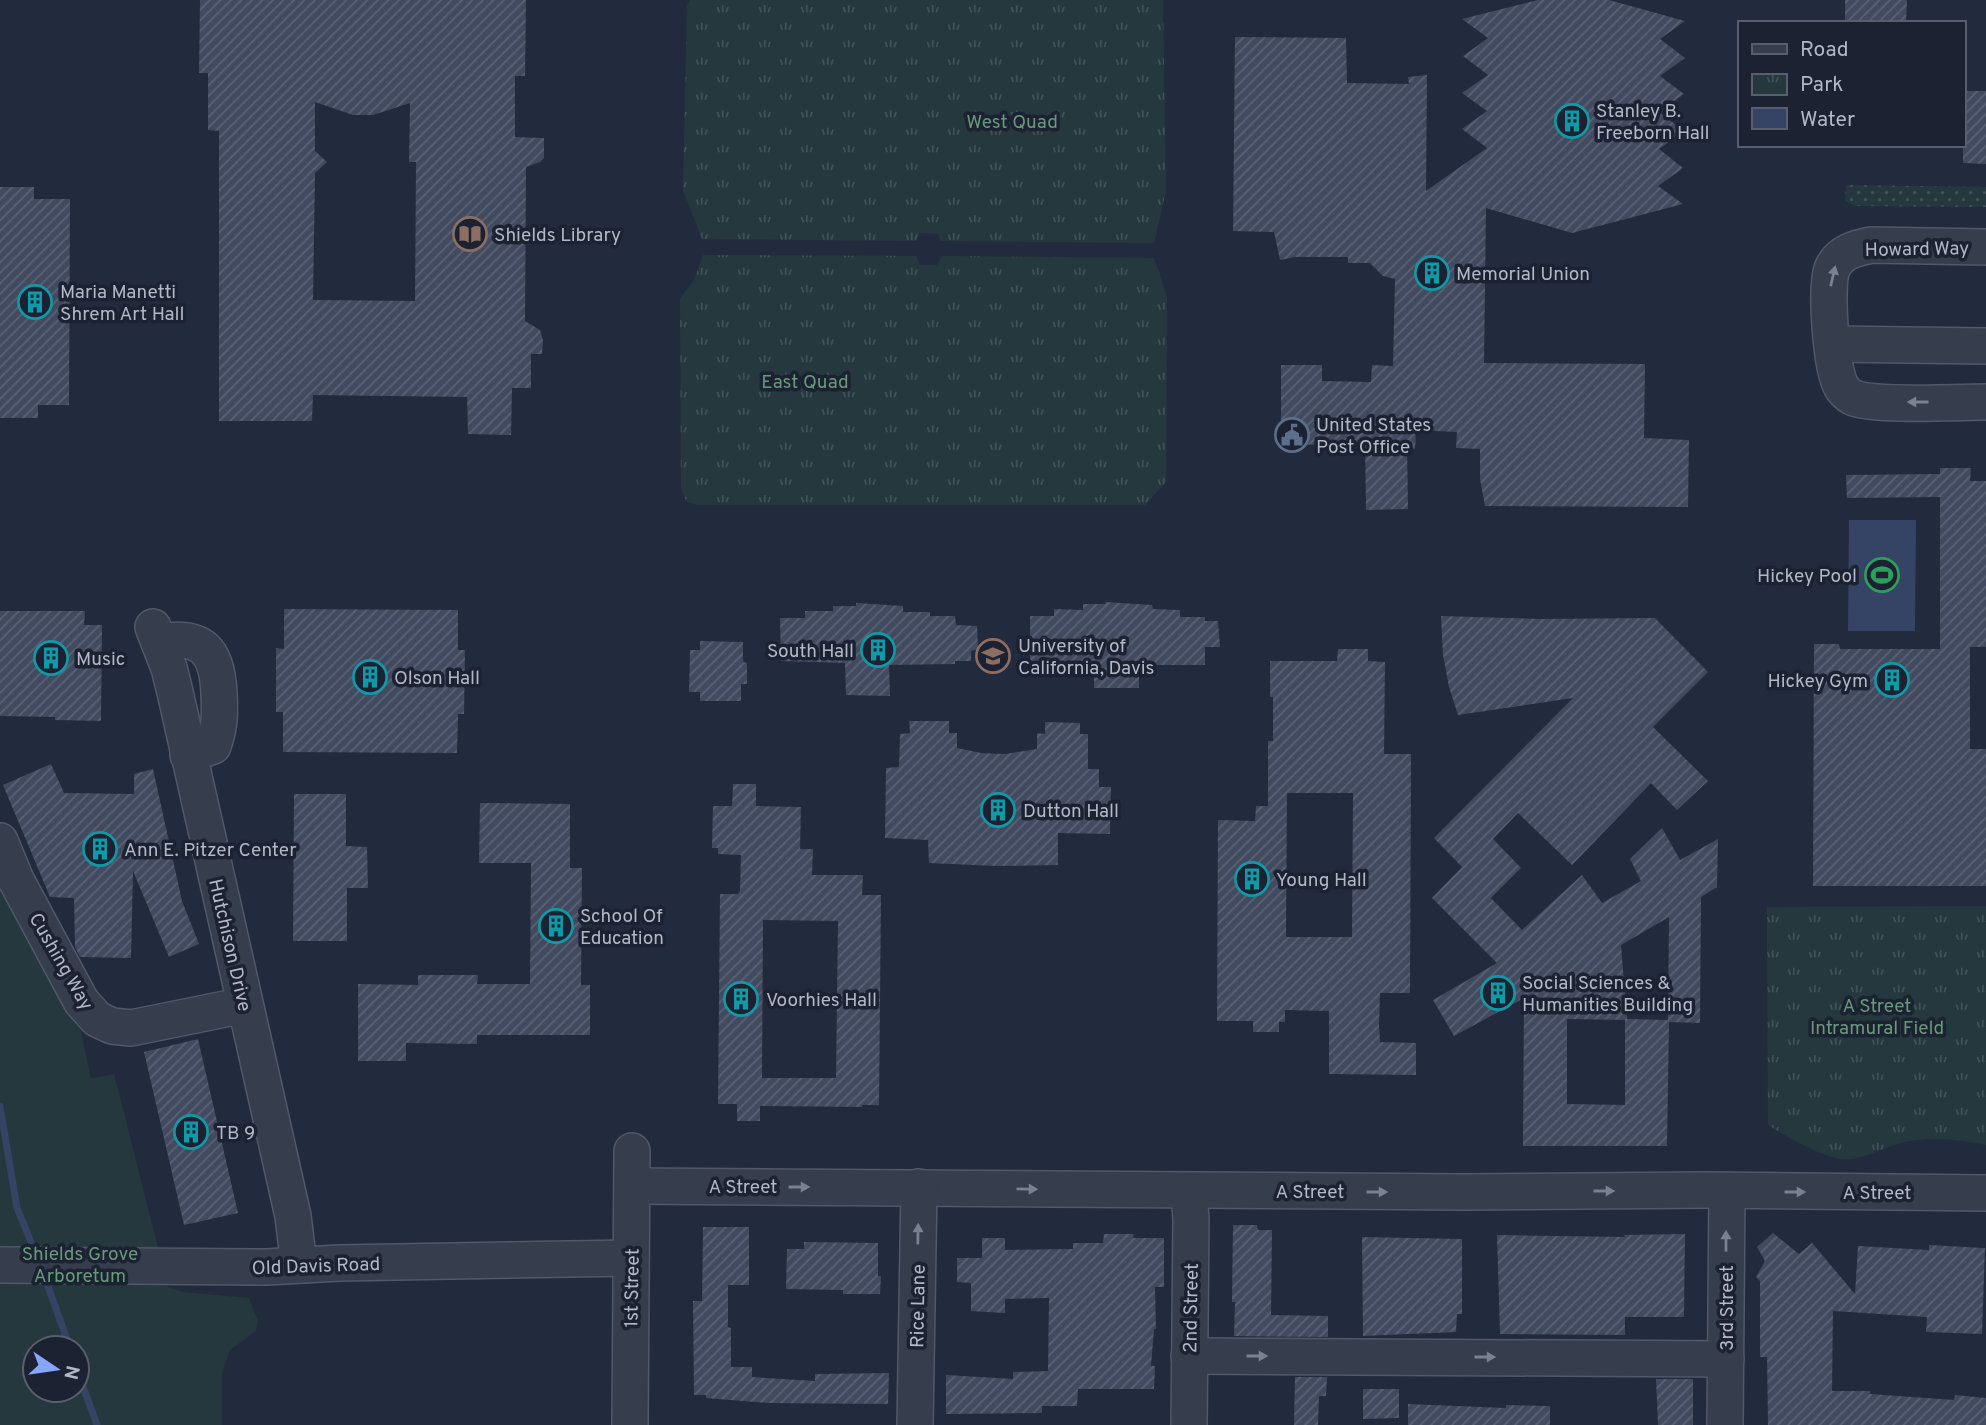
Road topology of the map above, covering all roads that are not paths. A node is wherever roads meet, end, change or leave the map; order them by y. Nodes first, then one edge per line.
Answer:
1 (1986, 247) edge
2 (1832, 344) junction
3 (1986, 346) edge
4 (1986, 402) edge
5 (188, 755) junction
6 (0, 841) edge
7 (245, 1004) junction
8 (632, 1151) dead end
9 (633, 1186) junction
10 (919, 1187) junction
11 (1189, 1191) junction
12 (1727, 1191) junction
13 (1986, 1193) edge
14 (631, 1258) junction
15 (8, 1265) edge
16 (299, 1265) junction
17 (1189, 1356) junction
18 (1726, 1359) junction
19 (630, 1425) edge
20 (915, 1425) edge
21 (1189, 1425) edge
22 (1725, 1425) edge

2 -> 1 street, Howard Way
2 - 3 street
4 -> 2 street, Howard Way
5 - 5 street, Hutchison Drive
5 - 7 street, Hutchison Drive
6 - 7 street, Cushing Way
7 - 16 street, Hutchison Drive
8 - 9 street, 1st Street
9 -> 10 street, A Street
9 - 14 street, 1st Street
10 -> 11 street, A Street
20 -> 10 street, Rice Lane
11 -> 12 street, A Street
11 - 17 street, 2nd Street
12 -> 13 street, A Street
18 -> 12 street, 3rd Street
14 - 16 street, Old Davis Road
14 - 19 street, 1st Street
15 - 16 street, Old Davis Road
17 -> 18 street
17 - 21 street, 2nd Street
18 - 22 street, 3rd Street

